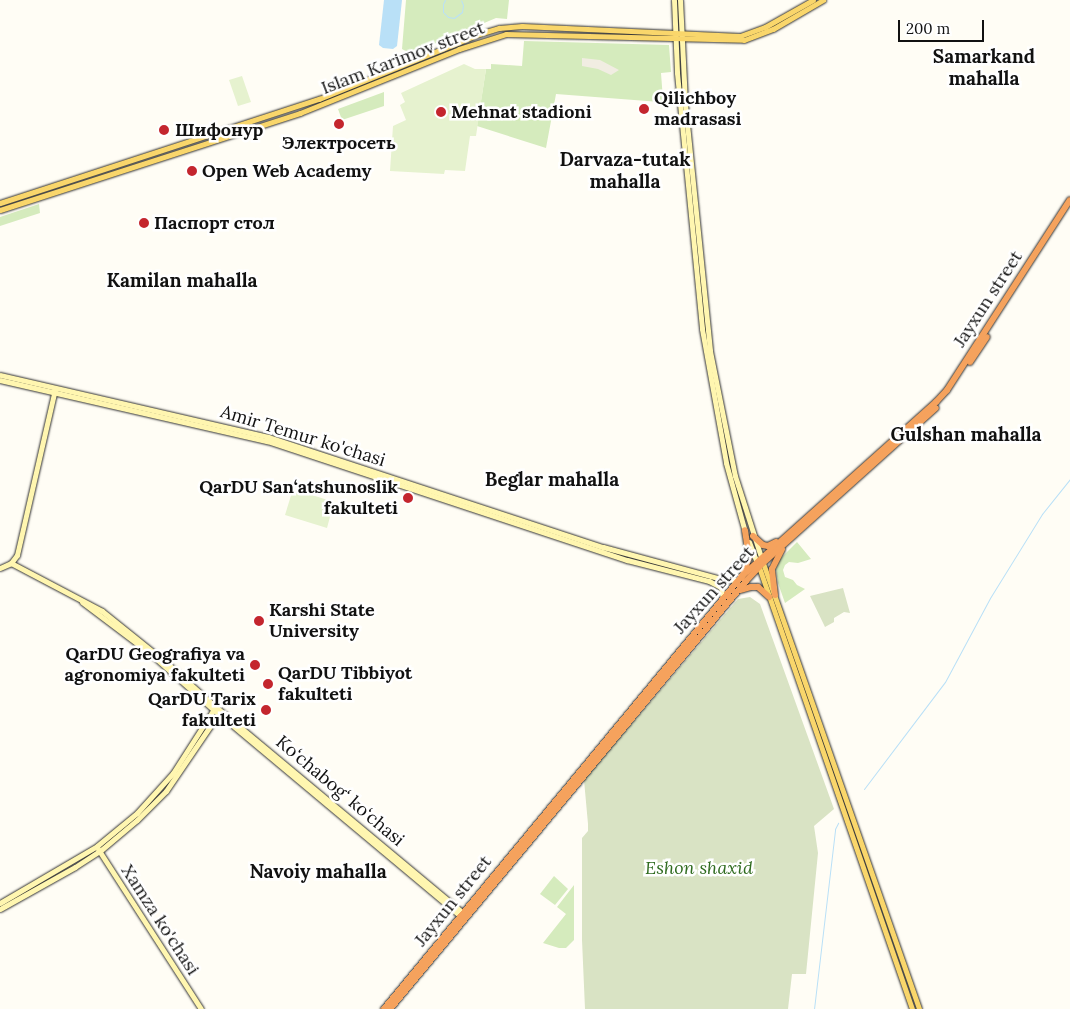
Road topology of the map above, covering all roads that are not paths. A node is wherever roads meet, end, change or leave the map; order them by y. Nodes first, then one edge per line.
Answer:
1 (674, 0) edge
2 (680, 0) edge
3 (813, 0) edge
4 (823, 0) edge
5 (679, 37) junction
6 (444, 48) junction
7 (446, 54) junction
8 (1070, 200) edge
9 (0, 203) edge
10 (1070, 208) edge
11 (0, 210) edge
12 (706, 337) junction
13 (0, 375) edge
14 (0, 380) edge
15 (55, 389) junction
16 (465, 503) junction
17 (745, 530) junction
18 (753, 536) junction
19 (785, 540) junction
20 (11, 563) junction
21 (760, 563) junction
22 (0, 568) edge
23 (740, 578) junction
24 (733, 596) junction
25 (772, 596) junction
26 (723, 598) junction
27 (217, 710) junction
28 (578, 777) junction
29 (98, 848) junction
30 (0, 903) edge
31 (0, 909) edge
32 (463, 915) junction
33 (905, 984) junction
34 (201, 1009) edge
35 (384, 1009) edge
36 (390, 1009) edge
37 (912, 1009) edge
38 (919, 1009) edge

1 - 5 main road
2 - 5 main road
3 - 5 main road, Islam Karimov street
4 - 5 main road, Islam Karimov street
5 - 6 main road, Islam Karimov street
5 - 7 main road, Islam Karimov street
5 - 12 main road
6 - 7 main road
6 - 9 main road, Islam Karimov street
7 - 11 main road, Islam Karimov street
8 - 19 highway, Jayxun street
10 - 19 highway, Jayxun street
12 - 17 main road
12 - 18 main road
13 - 15 main road, Amir Temur ko'chasi
14 - 15 main road, Amir Temur ko'chasi
15 - 16 main road, Amir Temur ko'chasi
15 - 20 main road
16 - 23 main road, Amir Temur ko'chasi
16 - 26 main road, Amir Temur ko'chasi
17 - 21 main road
17 - 23 highway
18 - 19 highway
18 - 21 main road
19 - 21 highway, Jayxun street
19 - 25 highway
20 - 22 main road
20 - 27 main road, Ko‘chabog‘ ko‘chasi
21 - 23 highway, Jayxun street
21 - 24 highway, Jayxun street
21 - 25 main road
23 - 26 highway, Jayxun street
24 - 25 highway
24 - 28 highway, Jayxun street
25 - 33 main road
26 - 28 highway, Jayxun street
27 - 29 main road
27 - 32 main road, Ko‘chabog‘ ko‘chasi
28 - 32 highway, Jayxun street
29 - 30 main road
29 - 31 main road
29 - 34 main road, Xamza ko'chasi
32 - 35 highway, Jayxun street
32 - 36 highway, Jayxun street
33 - 37 main road
33 - 38 main road

